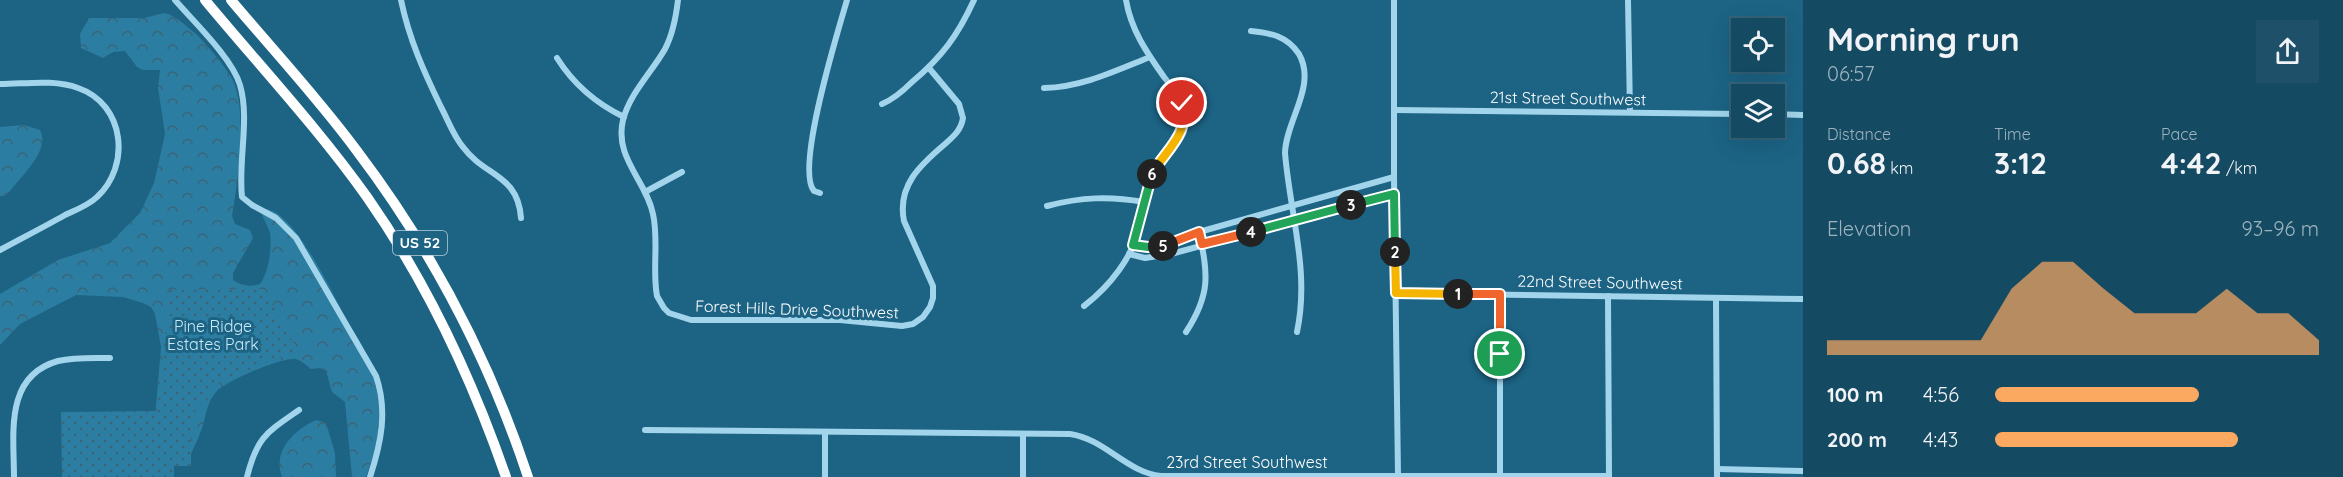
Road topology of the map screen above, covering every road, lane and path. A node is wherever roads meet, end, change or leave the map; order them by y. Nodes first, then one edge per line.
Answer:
1 (175, 0) edge
2 (205, 0) edge
3 (231, 0) edge
4 (401, 0) edge
5 (678, 0) edge
6 (847, 0) edge
7 (974, 0) edge
8 (1126, 0) edge
9 (1394, 0) edge
10 (1628, 0) edge
11 (1251, 31) dead end
12 (1150, 57) junction
13 (557, 58) dead end
14 (928, 68) junction
15 (0, 84) edge
16 (1044, 88) dead end
17 (882, 104) dead end
18 (1394, 110) junction
19 (1630, 112) junction
20 (1731, 114) edge
21 (1785, 114) edge
22 (1803, 115) edge
23 (624, 117) junction
24 (682, 172) dead end
25 (1394, 177) junction
26 (645, 192) junction
27 (820, 193) dead end
28 (1394, 194) junction
29 (1144, 202) junction
30 (1047, 206) dead end
31 (1293, 207) junction
32 (521, 219) dead end
33 (1296, 220) junction
34 (1199, 232) junction
35 (1202, 244) junction
36 (1133, 245) junction
37 (0, 250) edge
38 (1129, 254) junction
39 (1396, 293) junction
40 (1500, 294) junction
41 (1608, 296) junction
42 (1716, 297) junction
43 (1803, 299) edge
44 (1084, 306) dead end
45 (1186, 332) dead end
46 (1297, 332) dead end
47 (110, 358) dead end
48 (299, 410) dead end
49 (645, 430) dead end
50 (825, 432) junction
51 (1023, 434) junction
52 (1717, 469) junction
53 (1803, 471) edge
54 (1398, 475) junction
55 (1500, 476) edge
56 (1609, 476) edge
57 (14, 477) edge
58 (247, 477) edge
59 (370, 477) edge
60 (506, 477) edge
61 (528, 477) edge
62 (825, 477) edge
63 (1023, 477) edge
64 (1717, 477) edge

1 - 59 street
2 - 60 highway, US 52
3 - 61 highway, US 52
4 - 32 street
5 - 23 street, Forest Hills Drive Southwest
6 - 27 street
7 - 14 street
8 - 12 street
9 - 18 street
10 - 19 street
11 - 31 street
12 - 16 street
12 - 29 street
13 - 23 street
14 - 17 street
14 - 26 street, Forest Hills Drive Southwest
15 - 37 street
18 - 19 street, 21st Street Southwest
18 - 25 street
19 - 20 street, 21st Street Southwest
21 - 22 street
23 - 26 street, Forest Hills Drive Southwest
24 - 26 street
25 - 28 street
25 - 31 street
28 - 33 street
28 - 39 street
29 - 30 street
29 - 36 street
31 - 33 street
31 - 34 street
33 - 35 street
33 - 46 street
34 - 35 street
34 - 36 street
35 - 38 street
35 - 45 street
36 - 38 street
38 - 44 street
39 - 40 street, 22nd Street Southwest
39 - 54 street
40 - 41 street, 22nd Street Southwest
40 - 55 street
41 - 42 street, 22nd Street Southwest
41 - 56 street
42 - 43 street, 22nd Street Southwest
42 - 52 street
47 - 57 street
48 - 58 street
49 - 50 street, 23rd Street Southwest
50 - 51 street, 23rd Street Southwest
50 - 62 street
51 - 54 street, 23rd Street Southwest
51 - 63 street
52 - 53 street
52 - 64 street
54 - 55 street, 23rd Street Southwest
55 - 56 street, 23rd Street Southwest

